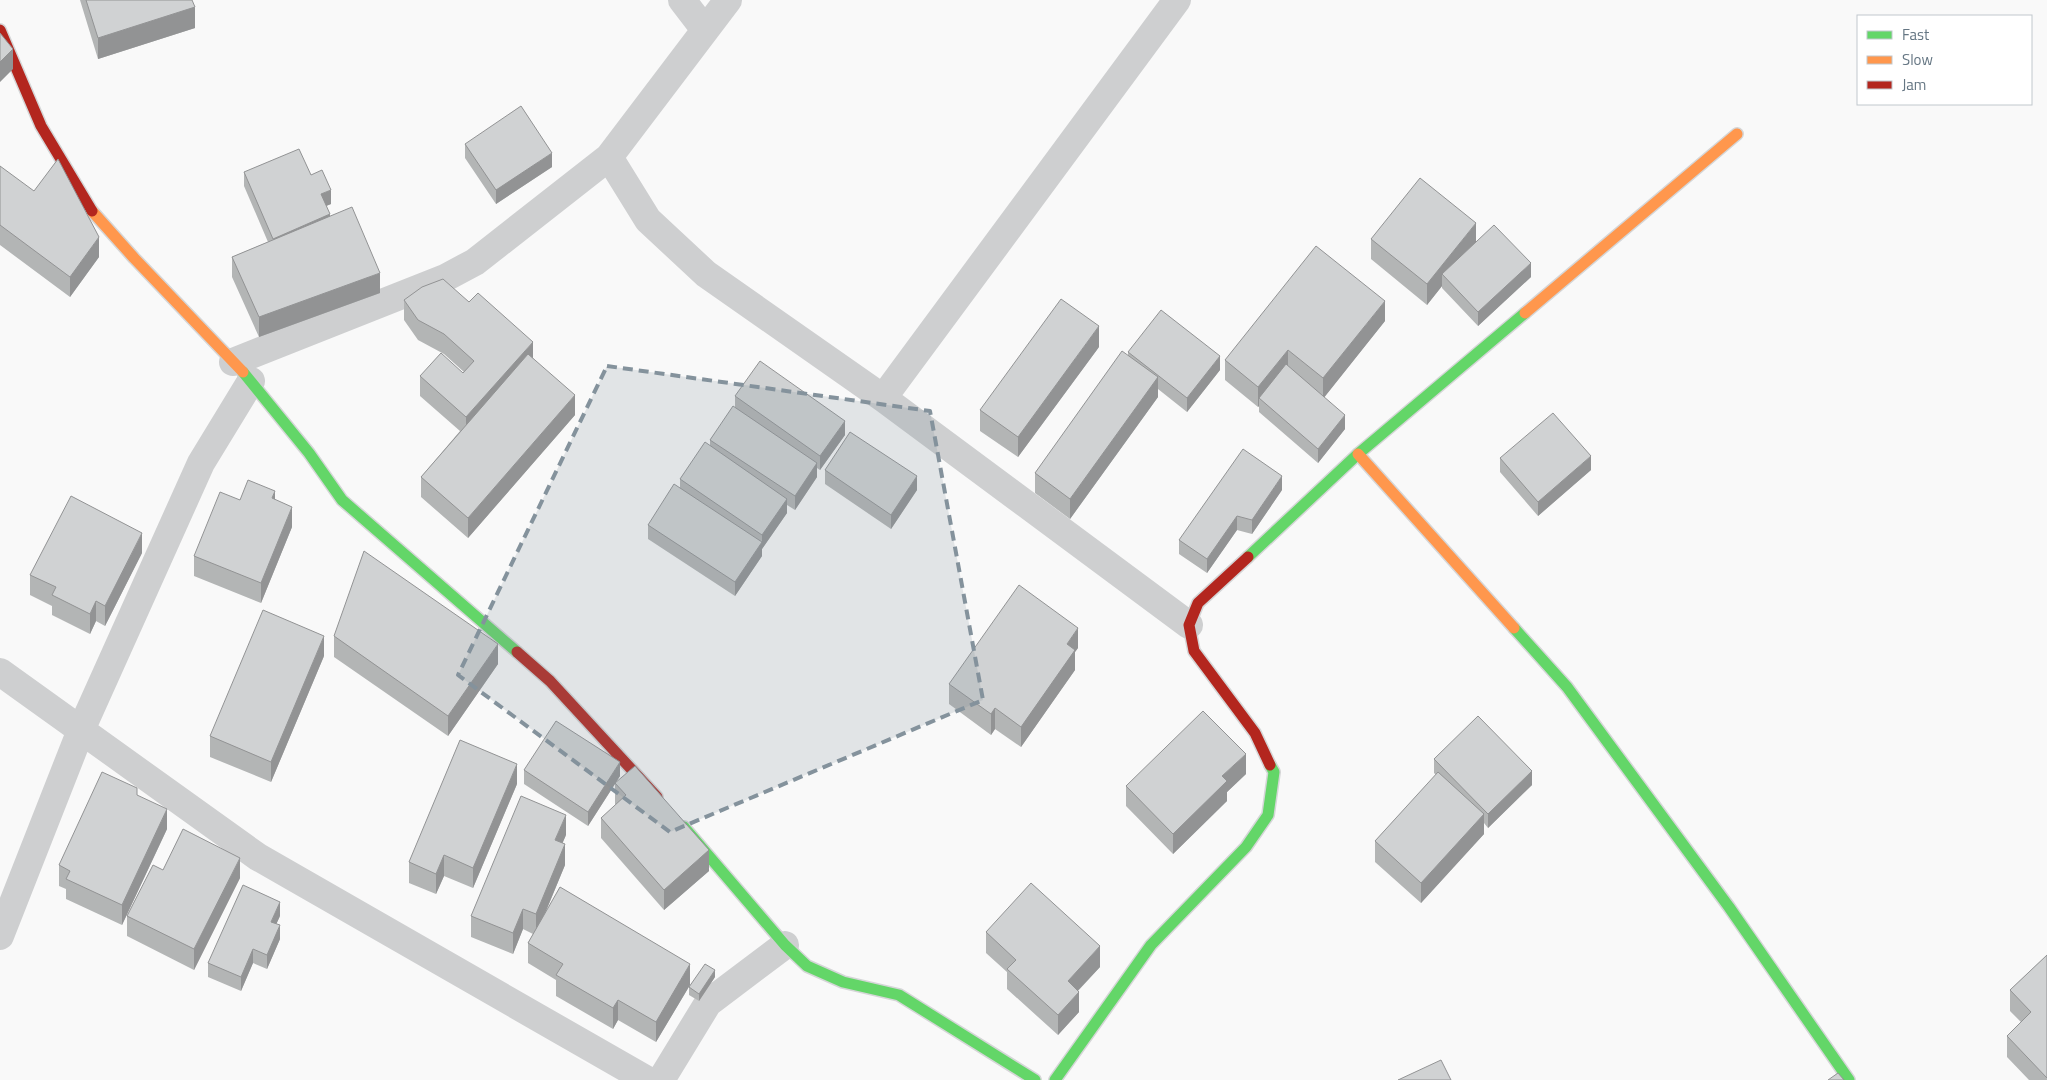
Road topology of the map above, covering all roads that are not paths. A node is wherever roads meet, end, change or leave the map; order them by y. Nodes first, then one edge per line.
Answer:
1 (682, 0) edge
2 (728, 0) edge
3 (1177, 0) edge
4 (0, 30) edge
5 (705, 30) junction
6 (1737, 134) dead end
7 (609, 157) junction
8 (242, 371) junction
9 (883, 398) junction
10 (1358, 454) junction
11 (1189, 625) junction
12 (0, 672) edge
13 (81, 730) junction
14 (663, 805) edge
15 (677, 819) edge
16 (0, 936) edge
17 (784, 945) junction
18 (1027, 1078) edge
19 (647, 1080) edge
20 (661, 1080) edge
21 (1055, 1080) edge
22 (1849, 1080) edge

1 - 5 street
2 - 5 street
3 - 9 street
4 - 8 street
5 - 7 street
6 - 10 street
7 - 8 street
7 - 9 street
8 - 13 street
8 - 14 street
9 - 11 street
10 - 11 street
10 - 22 street
11 - 21 street
12 - 13 street
13 - 16 street
13 - 19 street
15 - 17 street
17 - 18 street
17 - 20 street

